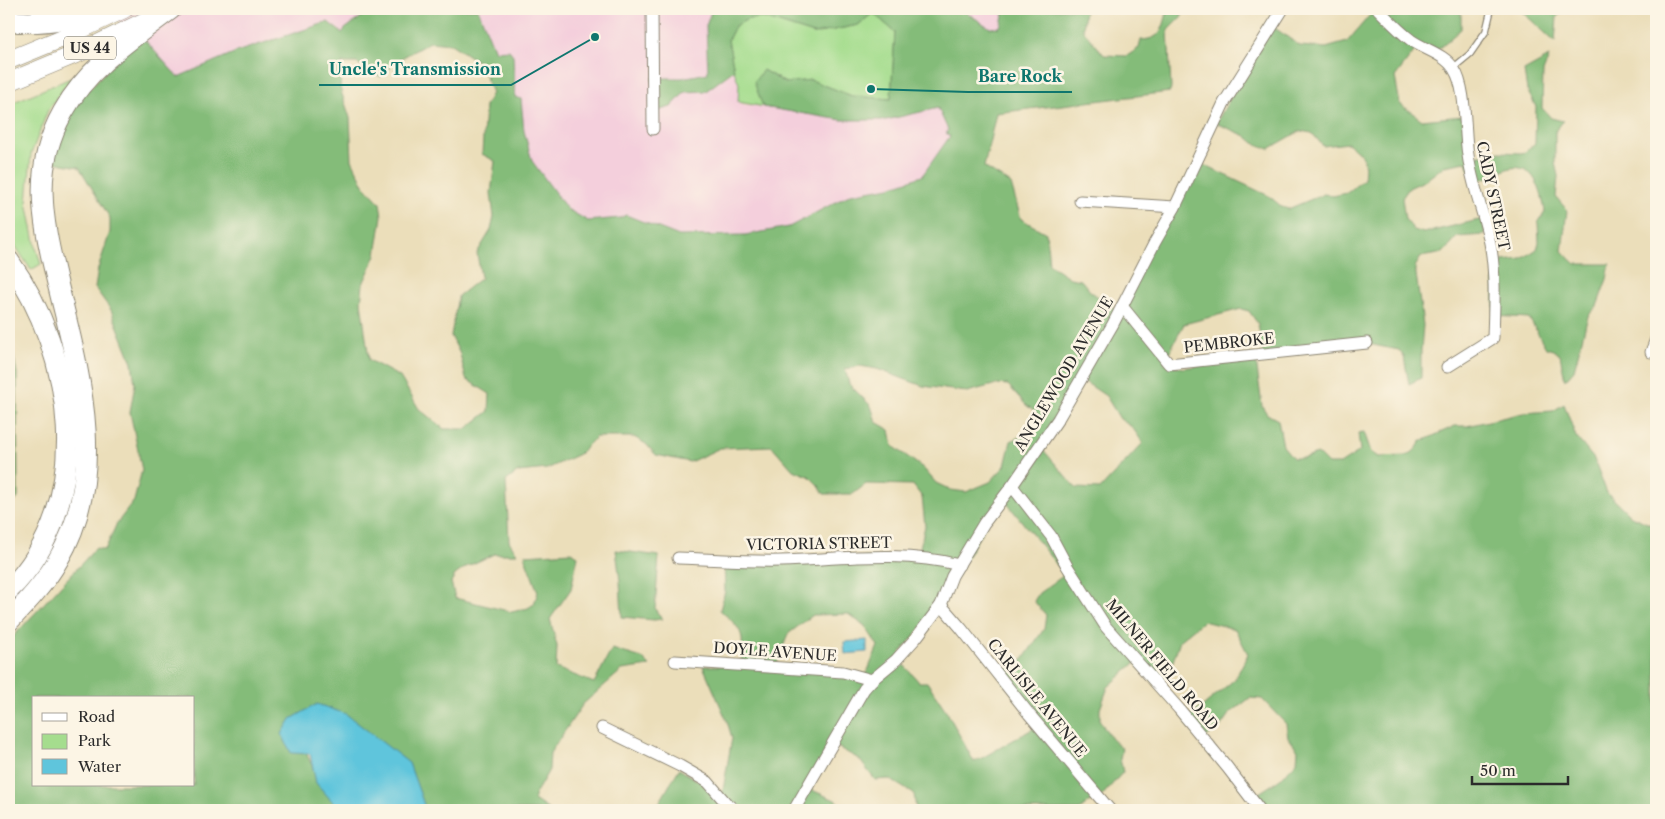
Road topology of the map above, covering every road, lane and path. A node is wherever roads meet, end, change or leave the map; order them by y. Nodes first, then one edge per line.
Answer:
1 (102, 9) edge
2 (124, 9) edge
3 (170, 9) edge
4 (652, 9) edge
5 (1284, 9) edge
6 (1378, 9) edge
7 (1491, 10) dead end
8 (9, 21) edge
9 (9, 60) edge
10 (1453, 68) junction
11 (9, 82) edge
12 (653, 129) dead end
13 (1080, 201) dead end
14 (1175, 207) junction
15 (9, 261) edge
16 (1122, 306) junction
17 (1656, 339) edge
18 (1367, 343) dead end
19 (1651, 352) dead end
20 (1447, 367) dead end
21 (1012, 486) junction
22 (678, 558) dead end
23 (958, 565) junction
24 (9, 590) edge
25 (941, 605) junction
26 (9, 621) edge
27 (675, 661) dead end
28 (872, 680) junction
29 (602, 728) dead end
30 (735, 810) edge
31 (794, 810) edge
32 (1110, 810) edge
33 (1260, 810) edge

1 - 8 highway
2 - 9 main road, US 44
3 - 11 main road, US 44
3 - 26 highway
4 - 12 street
5 - 14 street, ANGLEWOOD AVENUE
6 - 10 street
7 - 10 lane
10 - 20 street, CADY STREET
13 - 14 street
14 - 16 street, ANGLEWOOD AVENUE
15 - 24 highway
16 - 18 street, PEMBROKE
16 - 21 street, ANGLEWOOD AVENUE
17 - 19 street
21 - 23 street, ANGLEWOOD AVENUE
21 - 33 street, MILNER FIELD ROAD
22 - 23 street, VICTORIA STREET
23 - 25 street, ANGLEWOOD AVENUE
25 - 28 street, ANGLEWOOD AVENUE
25 - 32 street, CARLISLE AVENUE
27 - 28 street, DOYLE AVENUE
28 - 31 street, ANGLEWOOD AVENUE
29 - 30 street

